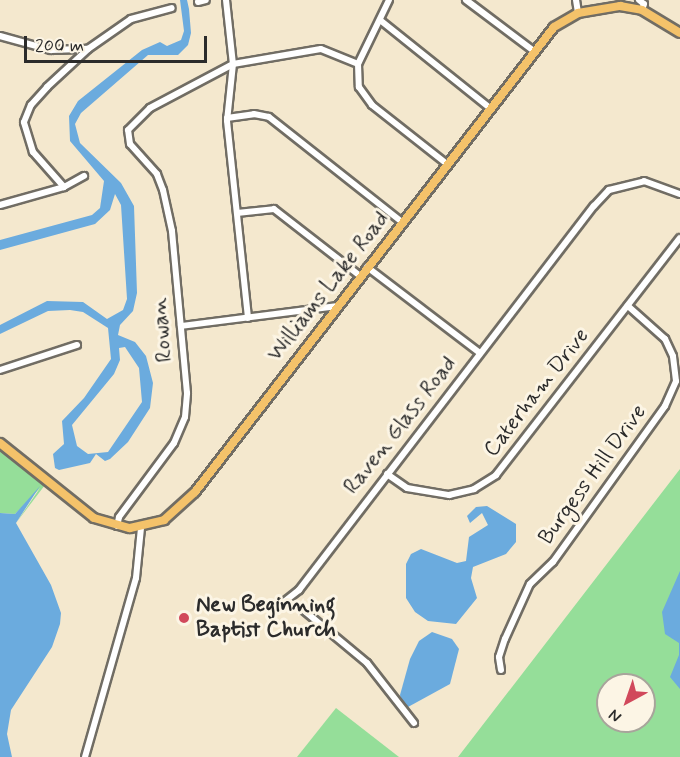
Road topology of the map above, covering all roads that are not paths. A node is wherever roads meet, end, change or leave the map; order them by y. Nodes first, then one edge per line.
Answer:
1 (206, 0) edge
2 (226, 0) edge
3 (389, 0) edge
4 (466, 0) edge
5 (576, 0) edge
6 (639, 0) edge
7 (198, 2) dead end
8 (172, 8) dead end
9 (642, 10) junction
10 (578, 13) junction
11 (380, 20) junction
12 (680, 33) edge
13 (0, 36) edge
14 (88, 49) junction
15 (534, 51) junction
16 (233, 64) junction
17 (358, 64) junction
18 (490, 108) junction
19 (227, 118) junction
20 (447, 164) junction
21 (84, 176) dead end
22 (64, 187) junction
23 (680, 194) edge
24 (0, 205) edge
25 (237, 213) junction
26 (402, 222) junction
27 (680, 238) edge
28 (367, 267) junction
29 (360, 276) junction
30 (336, 306) junction
31 (628, 306) junction
32 (248, 318) junction
33 (180, 326) junction
34 (77, 345) dead end
35 (480, 353) junction
36 (0, 370) edge
37 (0, 443) edge
38 (387, 474) junction
39 (117, 526) junction
40 (141, 528) junction
41 (501, 670) dead end
42 (414, 723) dead end
43 (85, 757) edge

1 - 7 street
2 - 16 street
3 - 11 street
4 - 15 street
5 - 10 street
6 - 9 street
8 - 14 street
9 - 10 main road, Williams Lake Road
9 - 12 main road, Williams Lake Road
10 - 15 main road, Williams Lake Road
11 - 17 street
11 - 18 street
13 - 14 street
14 - 22 street
15 - 18 main road, Williams Lake Road
16 - 17 street
16 - 19 street
16 - 33 street, Rowan
17 - 20 street
18 - 20 main road, Williams Lake Road
19 - 25 street
19 - 26 street
20 - 26 main road, Williams Lake Road
21 - 22 street
22 - 24 street
23 - 35 street, Raven Glass Road
25 - 29 street
25 - 32 street
26 - 28 main road, Williams Lake Road
27 - 31 street, Caterham Drive
28 - 29 main road, Williams Lake Road
28 - 35 street
29 - 30 main road, Williams Lake Road
30 - 32 street
30 - 40 main road, Williams Lake Road
31 - 38 street, Caterham Drive
31 - 41 street, Burgess Hill Drive
32 - 33 street
33 - 39 street, Rowan
34 - 36 street
35 - 38 street, Raven Glass Road
37 - 39 main road, Williams Lake Road
38 - 42 street, Raven Glass Road
39 - 40 main road, Williams Lake Road
40 - 43 street

